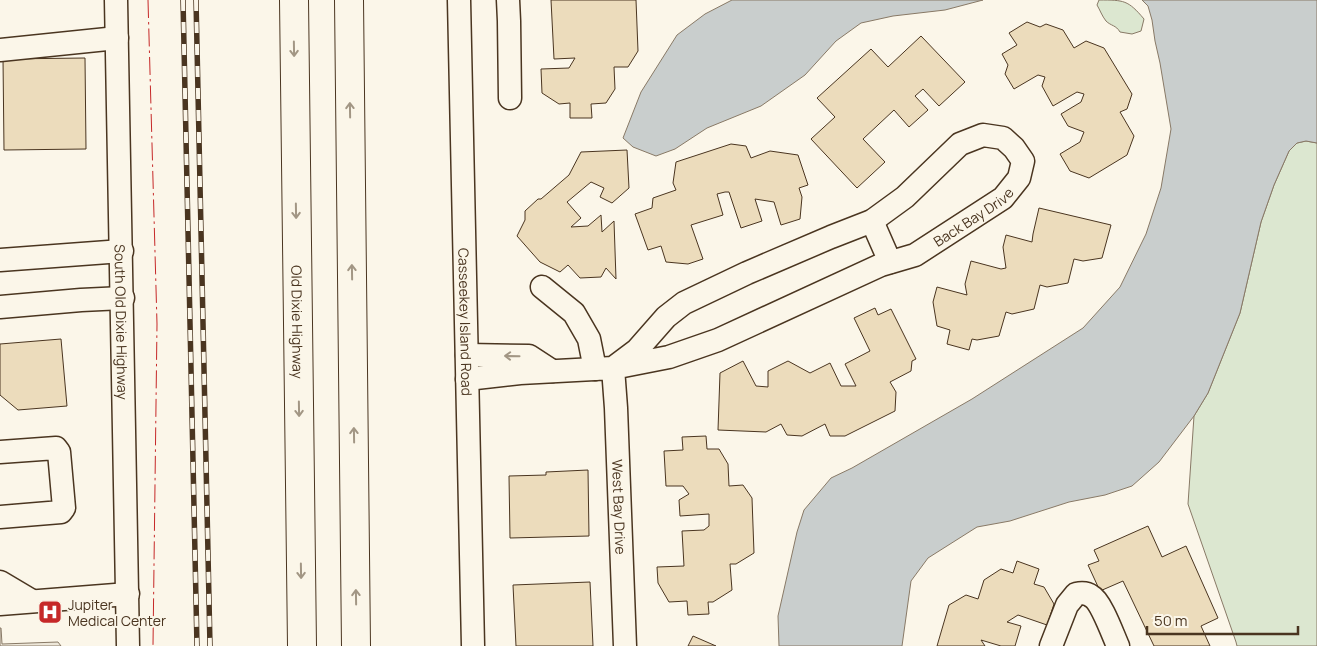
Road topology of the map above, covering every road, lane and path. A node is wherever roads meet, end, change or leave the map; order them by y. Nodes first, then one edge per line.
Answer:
1 (116, 0) edge
2 (294, 0) edge
3 (349, 0) edge
4 (459, 0) edge
5 (508, 0) edge
6 (117, 38) junction
7 (0, 50) edge
8 (510, 98) dead end
9 (872, 222) junction
10 (122, 251) junction
11 (0, 260) edge
12 (890, 262) junction
13 (542, 287) dead end
14 (123, 298) junction
15 (0, 307) edge
16 (467, 355) junction
17 (604, 368) junction
18 (552, 371) junction
19 (468, 379) junction
20 (0, 452) edge
21 (0, 518) edge
22 (0, 582) edge
23 (128, 594) junction
24 (32, 601) junction
25 (0, 604) edge
26 (128, 646) edge
27 (302, 646) edge
28 (356, 646) edge
29 (473, 646) edge
30 (625, 646) edge
31 (1051, 646) edge
32 (1118, 646) edge

1 - 6 street, South Old Dixie Highway
2 -> 27 main road, Old Dixie Highway
28 -> 3 main road
4 - 16 street, Casseekey Island Road
5 - 8 street
6 - 7 street
6 - 10 street, South Old Dixie Highway
9 - 12 street
9 - 12 street, Back Bay Drive
9 - 17 street, Back Bay Drive
10 - 11 street
10 - 14 street, South Old Dixie Highway
12 - 17 street, Back Bay Drive
13 - 17 street, West Bay Drive
14 - 15 street
14 - 23 street, South Old Dixie Highway
18 -> 16 street
16 - 19 street, Casseekey Island Road
17 - 18 street, Back Bay Drive
17 - 30 street, West Bay Drive
18 - 19 street, Back Bay Drive
19 - 29 street, Casseekey Island Road
20 - 21 street
22 - 24 street
23 - 24 street
23 - 26 street, South Old Dixie Highway
24 - 25 street
31 - 32 street

